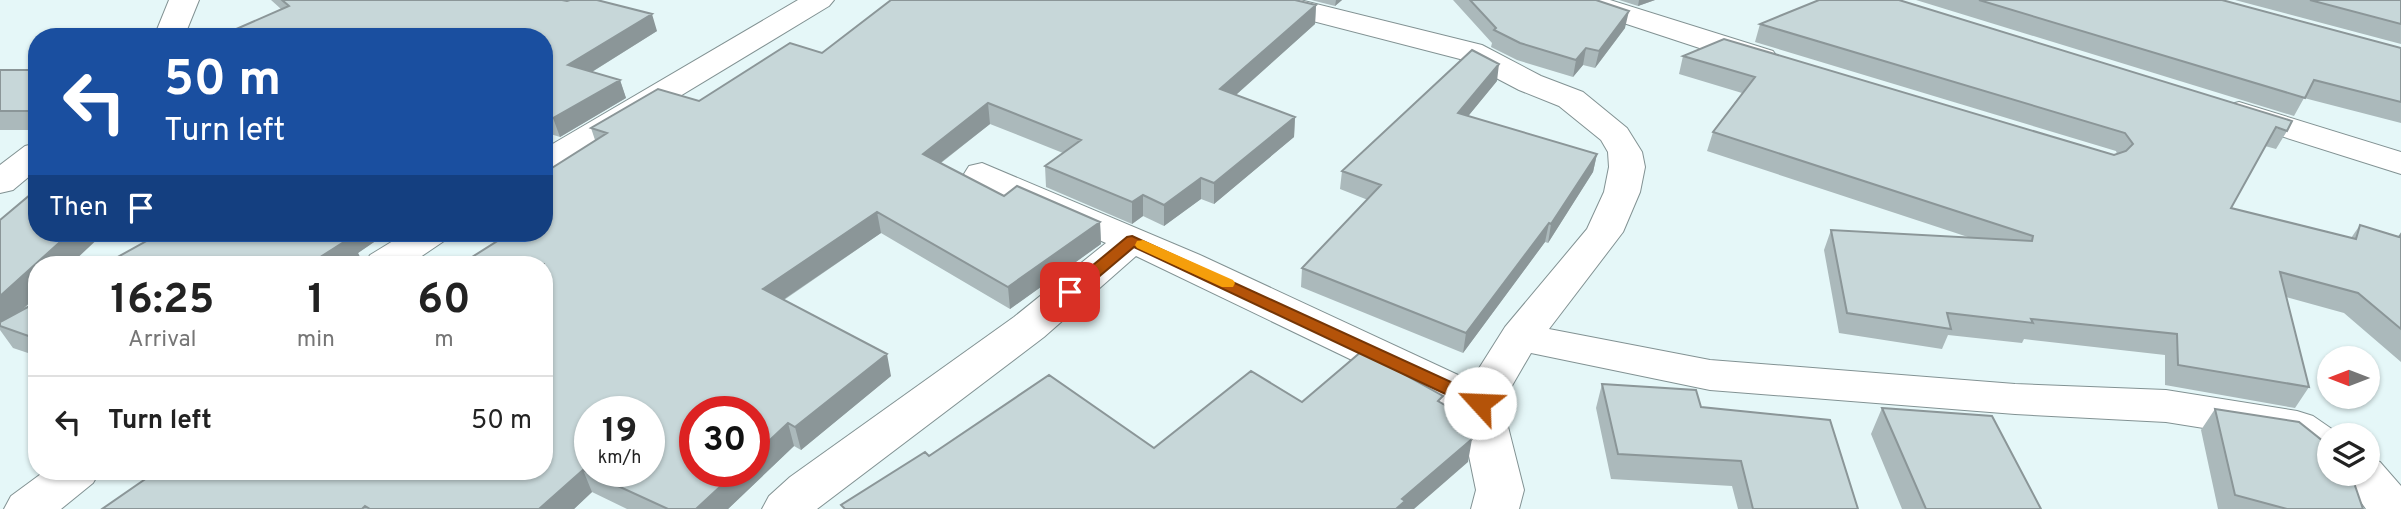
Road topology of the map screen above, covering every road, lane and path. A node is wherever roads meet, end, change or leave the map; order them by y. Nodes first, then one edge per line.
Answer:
1 (184, 0) edge
2 (819, 0) edge
3 (1265, 0) edge
4 (1582, 0) edge
5 (173, 28) edge
6 (1786, 65) edge
7 (2206, 101) edge
8 (553, 159) edge
9 (28, 160) edge
10 (2401, 163) edge
11 (982, 174) dead end
12 (0, 182) edge
13 (1132, 240) junction
14 (417, 242) edge
15 (396, 256) edge
16 (1520, 337) junction
17 (1480, 403) junction
18 (2317, 441) edge
19 (65, 480) edge
20 (2374, 486) edge
21 (28, 509) edge
22 (786, 509) edge
23 (1495, 509) edge
24 (2393, 509) edge

1 - 5 street
2 - 8 street
3 - 16 street
4 - 6 street
7 - 10 street
9 - 12 street
11 - 13 street
13 - 17 street
13 - 22 street
14 - 15 street
16 - 17 street
16 - 18 street
17 - 23 street
19 - 21 street
20 - 24 street

